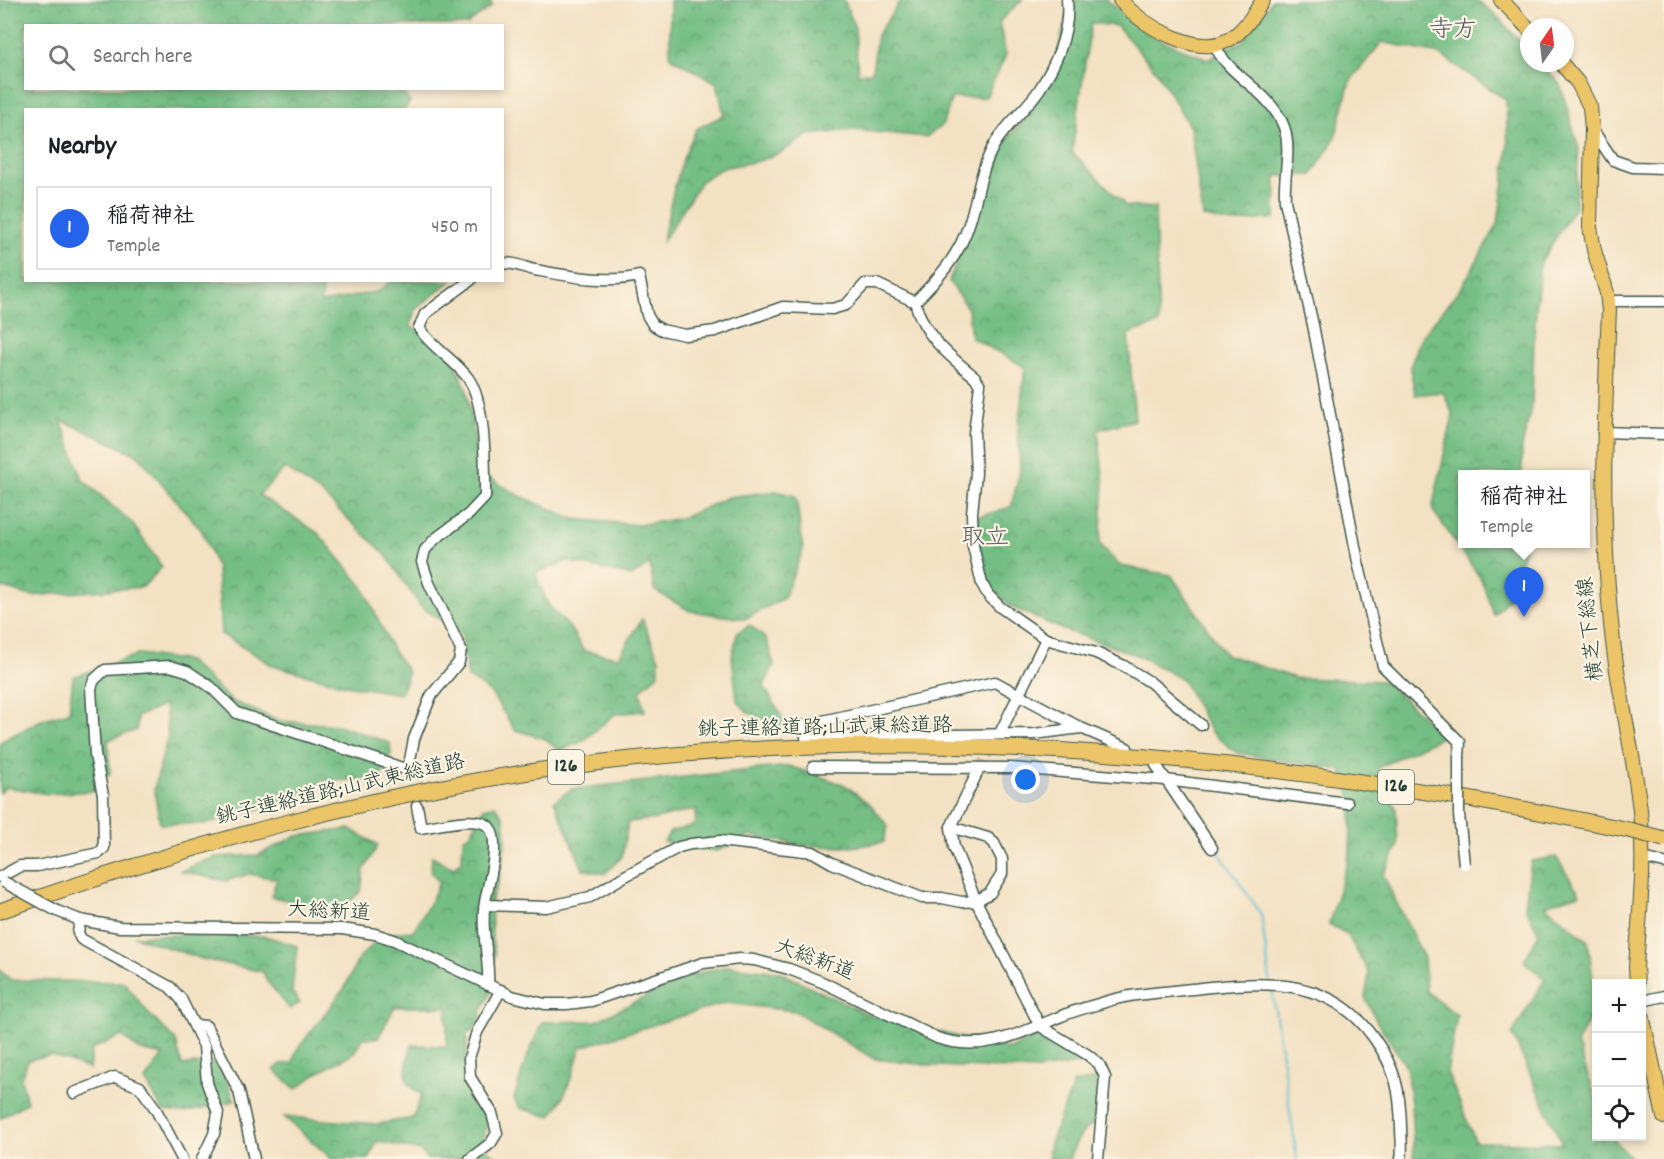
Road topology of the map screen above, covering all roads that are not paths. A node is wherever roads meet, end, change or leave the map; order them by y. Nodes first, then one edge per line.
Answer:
1 (1067, 0) edge
2 (1120, 0) edge
3 (1263, 0) edge
4 (1501, 0) edge
5 (1520, 20) edge
6 (1215, 46) junction
7 (1569, 72) edge
8 (1592, 129) junction
9 (1664, 168) edge
10 (504, 264) edge
11 (468, 282) edge
12 (1608, 301) junction
13 (1664, 301) edge
14 (915, 302) junction
15 (1603, 432) junction
16 (1664, 434) edge
17 (1046, 639) junction
18 (1020, 694) junction
19 (1201, 725) dead end
20 (1081, 728) junction
21 (1000, 733) junction
22 (1127, 748) dead end
23 (1156, 761) junction
24 (813, 767) dead end
25 (979, 769) junction
26 (1166, 780) junction
27 (1347, 803) dead end
28 (417, 806) tunnel mouth
29 (951, 827) junction
30 (1664, 839) edge
31 (1212, 848) dead end
32 (1643, 858) junction
33 (1664, 863) edge
34 (1464, 864) dead end
35 (1, 880) edge
36 (976, 901) junction
37 (485, 905) junction
38 (0, 911) edge
39 (80, 920) junction
40 (1637, 979) edge
41 (488, 985) junction
42 (501, 990) junction
43 (1664, 996) edge
44 (1646, 1000) edge
45 (194, 1025) junction
46 (1040, 1026) junction
47 (1645, 1033) edge
48 (74, 1093) dead end
49 (1664, 1117) edge
50 (182, 1159) edge
51 (202, 1159) edge
52 (254, 1159) edge
53 (470, 1159) edge
54 (1098, 1159) edge
55 (1401, 1159) edge

1 - 14 street
2 - 6 main road
3 - 6 main road
4 - 5 main road
6 - 34 street, bridge
7 - 8 main road, 横芝下総線
8 - 9 street
8 - 12 main road, 横芝下総線
10 - 14 street
11 - 35 street
12 - 13 street
12 - 15 main road, 横芝下総線
14 - 17 street
15 - 16 street
15 - 32 main road, 横芝下総線
17 - 18 street
17 - 19 street
18 - 20 street
18 - 21 street
18 - 21 street
20 - 21 street
20 - 22 street
23 - 26 street
23 - 30 highway, 銚子連絡道路;山武東総道路 / 126, bridge
23 - 38 highway, 銚子連絡道路;山武東総道路 / 126
24 - 25 street
25 - 26 street
25 - 29 street
26 - 27 street
26 - 31 street
28 - 37 street
29 - 36 street
29 - 36 street
32 - 33 street
32 - 40 main road, 横芝下総線
35 - 39 street, 大総新道, bridge
36 - 37 street
36 - 46 street
37 - 41 street
39 - 41 street, 大総新道
39 - 45 street
41 - 42 street, 大総新道
42 - 46 street, 大総新道
42 - 53 street
43 - 44 street
45 - 51 street
45 - 52 street
46 - 54 street
46 - 55 street, 大総新道
47 - 49 main road
48 - 50 street

